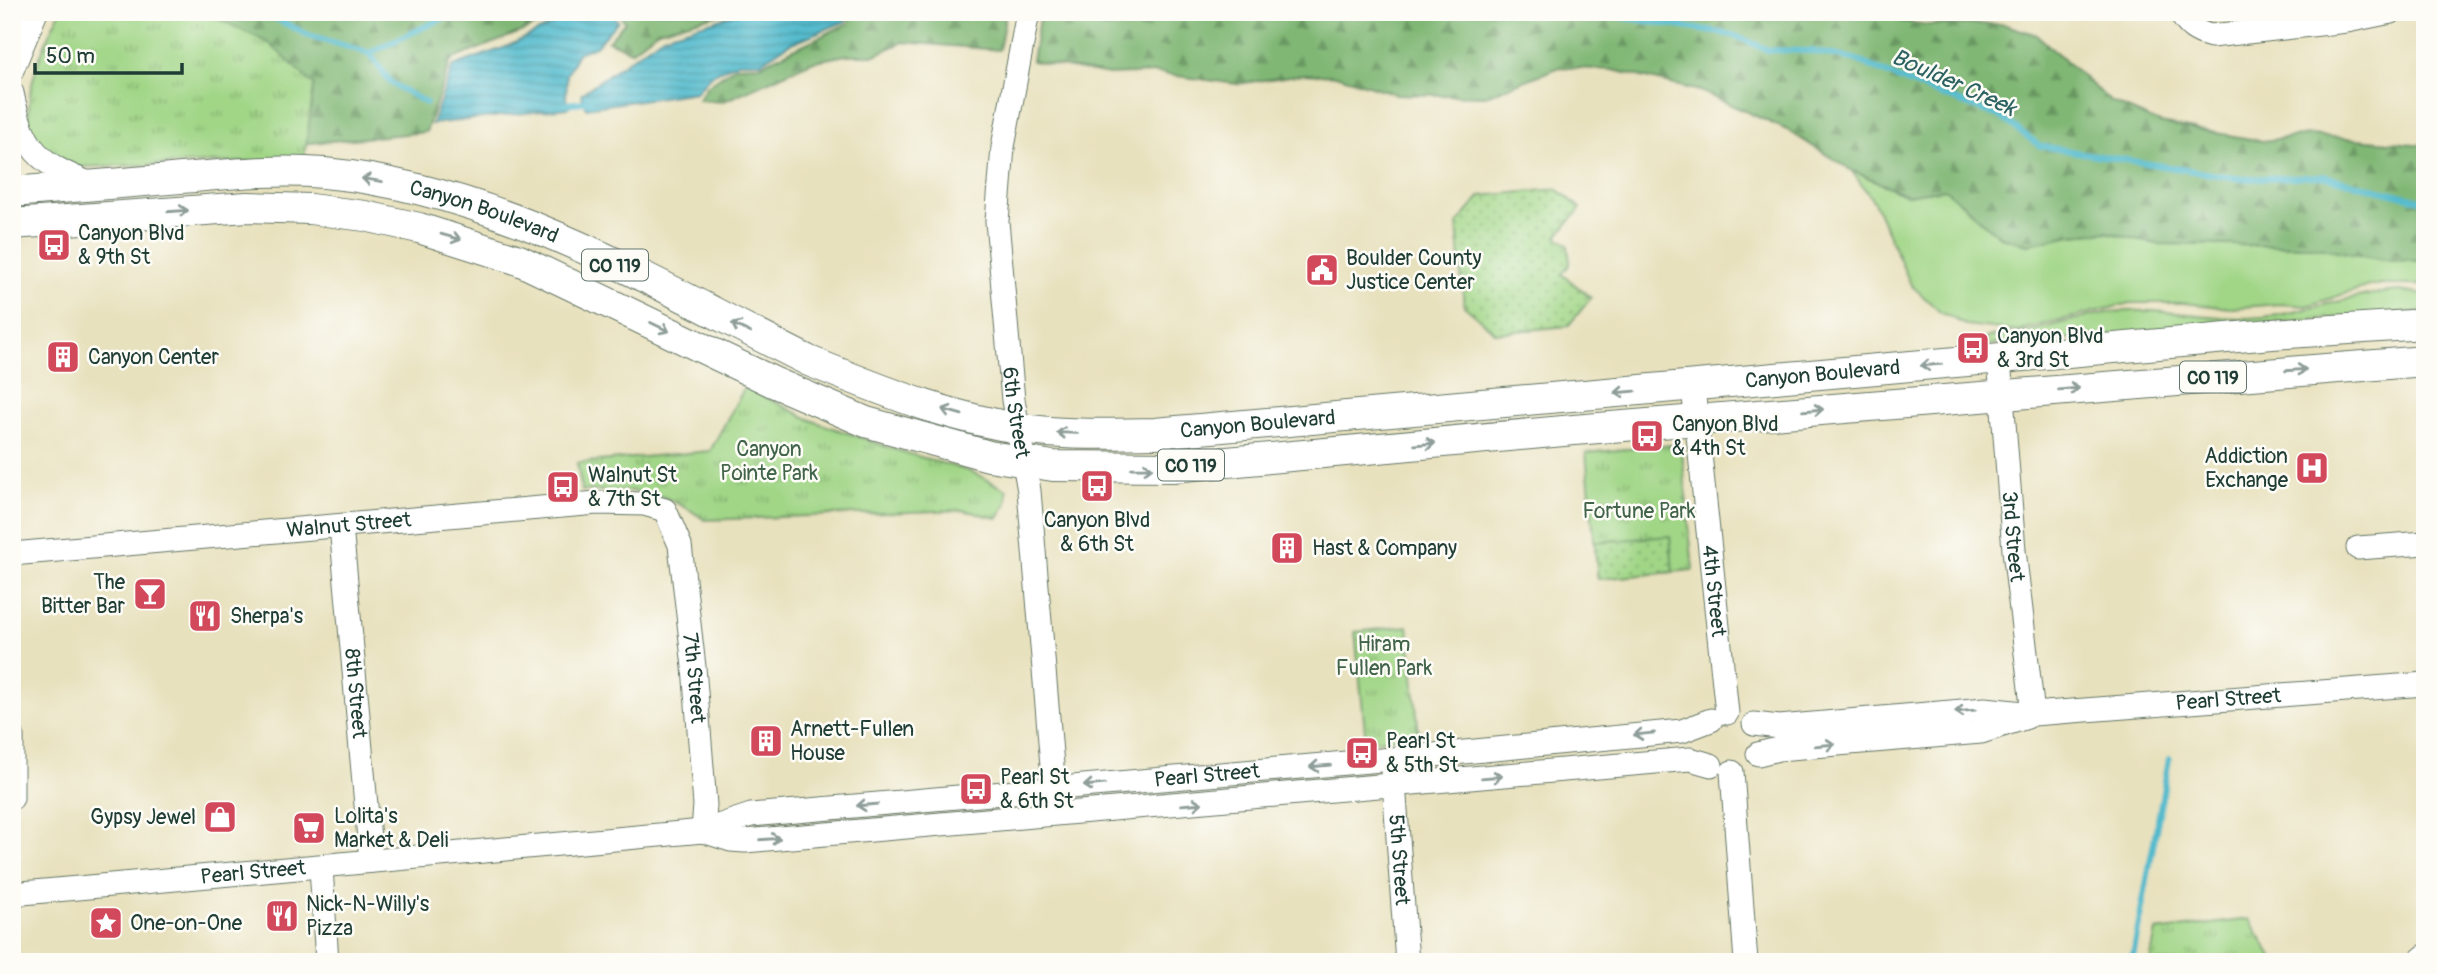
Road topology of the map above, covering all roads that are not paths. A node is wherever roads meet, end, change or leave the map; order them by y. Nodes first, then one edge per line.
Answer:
1 (36, 12) edge
2 (1028, 12) edge
3 (2180, 12) edge
4 (2391, 12) edge
5 (12, 70) edge
6 (12, 93) edge
7 (94, 185) junction
8 (12, 192) edge
9 (12, 224) edge
10 (2425, 324) edge
11 (1999, 359) junction
12 (2425, 361) edge
13 (1693, 387) junction
14 (2001, 395) junction
15 (1696, 420) junction
16 (1018, 427) junction
17 (1025, 462) junction
18 (341, 526) junction
19 (672, 527) joint
20 (2425, 543) edge
21 (2358, 548) dead end
22 (12, 554) edge
23 (2425, 684) edge
24 (2033, 715) junction
25 (1719, 716) junction
26 (1754, 724) junction
27 (12, 735) edge
28 (1758, 754) junction
29 (1392, 759) junction
30 (1721, 769) junction
31 (1394, 785) junction
32 (1054, 789) junction
33 (12, 798) edge
34 (1056, 816) junction
35 (703, 831) junction
36 (371, 862) junction
37 (321, 867) junction
38 (12, 894) edge
39 (2425, 956) edge
40 (327, 962) edge
41 (1407, 962) edge
42 (1746, 962) edge
43 (2418, 962) edge

1 - 5 street
2 - 16 street, 6th Street
3 - 4 street
6 - 7 street
7 - 8 main road, Canyon Boulevard / CO 119
16 -> 7 main road, Canyon Boulevard / CO 119
9 -> 17 main road, Canyon Boulevard / CO 119
10 - 11 main road, Canyon Boulevard / CO 119
11 -> 13 main road, Canyon Boulevard / CO 119
11 - 14 street, 3rd Street
14 -> 12 main road, Canyon Boulevard / CO 119
13 - 15 street, 4th Street
13 -> 16 main road, Canyon Boulevard / CO 119
15 -> 14 main road, Canyon Boulevard / CO 119
14 - 24 street, 3rd Street
17 -> 15 main road, Canyon Boulevard / CO 119
15 - 25 street, 4th Street
16 - 17 street, 6th Street
17 - 32 street, 6th Street
18 - 19 street, Walnut Street
18 - 22 street, Walnut Street
18 - 36 street, 8th Street
19 - 35 street, 7th Street
20 - 21 street
23 - 24 street, Pearl Street
24 -> 26 street, Pearl Street
28 -> 24 street, Pearl Street
25 - 26 street
25 -> 29 street, Pearl Street
25 - 30 street
26 - 28 street
27 - 33 street
28 - 30 street
29 - 31 street, 5th Street
29 -> 32 street, Pearl Street
31 -> 30 street, Pearl Street
30 - 42 street
34 -> 31 street, Pearl Street
31 - 41 street, 5th Street
32 - 34 street, 6th Street
32 -> 35 street, Pearl Street
35 -> 34 street, Pearl Street
35 - 36 street, Pearl Street
36 - 37 street, Pearl Street
37 - 38 street, Pearl Street
37 - 40 street
39 - 43 street

